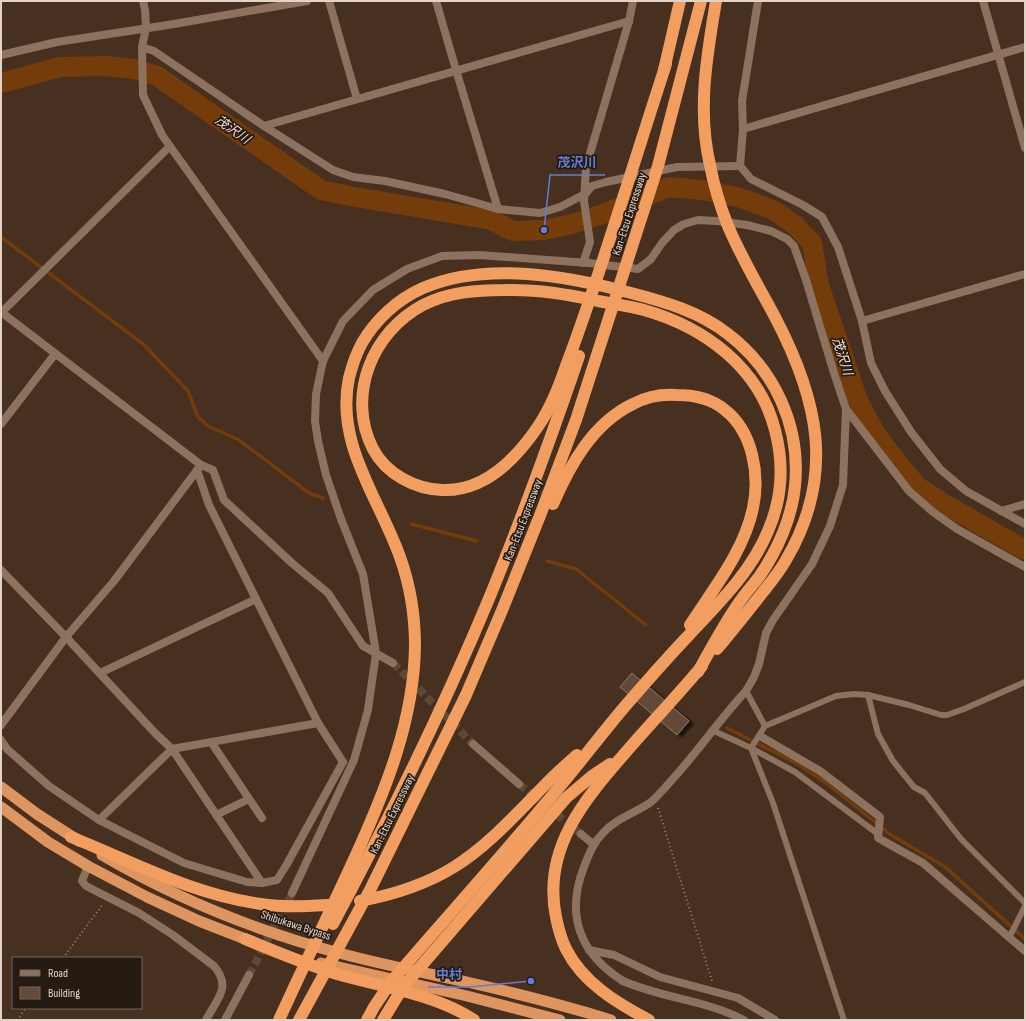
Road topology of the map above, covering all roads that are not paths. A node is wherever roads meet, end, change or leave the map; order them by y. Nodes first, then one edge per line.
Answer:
1 (143, 1) edge
2 (307, 1) edge
3 (329, 1) edge
4 (436, 1) edge
5 (633, 1) edge
6 (680, 1) edge
7 (701, 1) edge
8 (716, 1) edge
9 (758, 1) edge
10 (983, 1) edge
11 (629, 21) junction
12 (146, 28) junction
13 (142, 47) junction
14 (1025, 47) edge
15 (1, 55) edge
16 (998, 55) junction
17 (456, 70) junction
18 (357, 99) junction
19 (264, 126) junction
20 (743, 129) junction
21 (170, 146) junction
22 (1025, 148) edge
23 (740, 166) junction
24 (584, 197) junction
25 (498, 209) junction
26 (583, 263) junction
27 (1025, 274) edge
28 (1, 313) edge
29 (862, 321) junction
30 (584, 328) junction
31 (55, 354) junction
32 (323, 361) junction
33 (846, 409) junction
34 (1, 424) edge
35 (199, 468) junction
36 (1025, 504) edge
37 (1001, 511) junction
38 (1025, 524) edge
39 (1025, 567) edge
40 (1, 570) edge
41 (256, 599) junction
42 (66, 637) junction
43 (674, 651) junction
44 (376, 653) junction
45 (393, 663) tunnel mouth
46 (698, 672) junction
47 (100, 673) junction
48 (1025, 682) edge
49 (746, 691) junction
50 (466, 695) junction
51 (868, 695) junction
52 (318, 722) junction
53 (1, 725) edge
54 (766, 726) junction
55 (604, 731) junction
56 (714, 731) junction
57 (760, 736) junction
58 (1, 740) edge
59 (211, 742) junction
60 (473, 744) tunnel mouth
61 (751, 748) junction
62 (172, 749) junction
63 (624, 754) junction
64 (354, 760) junction
65 (343, 762) junction
66 (519, 784) tunnel mouth
67 (1, 787) edge
68 (249, 799) junction
69 (1, 807) edge
70 (216, 815) junction
71 (262, 818) dead end
72 (99, 820) junction
73 (581, 834) tunnel mouth
74 (878, 834) junction
75 (71, 837) junction
76 (593, 844) junction
77 (88, 866) junction
78 (351, 878) junction
79 (262, 883) junction
80 (292, 893) tunnel mouth
81 (1025, 905) edge
82 (1009, 937) junction
83 (245, 939) junction
84 (588, 950) junction
85 (1025, 951) edge
86 (249, 975) tunnel mouth
87 (385, 1017) edge
88 (206, 1020) edge
89 (225, 1020) edge
90 (280, 1020) edge
91 (299, 1020) edge
92 (367, 1020) edge
93 (474, 1020) edge
94 (560, 1020) edge
95 (611, 1020) edge
96 (649, 1020) edge
97 (744, 1020) edge
98 (775, 1020) edge
99 (844, 1020) edge

1 - 12 street
2 - 12 street
3 - 18 street
4 - 17 street
5 - 11 street
6 - 30 highway, Kan-Etsu Expressway
7 - 50 highway, Kan-Etsu Expressway
8 - 46 highway
9 - 20 street
10 - 16 street
11 - 17 street
11 - 24 street
12 - 13 street
12 - 15 street
13 - 19 street
13 - 21 street
14 - 16 street
16 - 20 street
16 - 22 street
17 - 18 street
17 - 25 street
18 - 19 street
19 - 25 street
20 - 23 street
21 - 28 street
21 - 32 street
23 - 24 street
23 - 29 street
24 - 25 street
24 - 26 street
26 - 32 street
26 - 33 street
27 - 29 street
28 - 31 street
29 - 37 street
30 - 43 highway
30 - 78 highway, Kan-Etsu Expressway
31 - 34 street
31 - 35 street
32 - 44 street
33 - 39 street
33 - 49 street
35 - 41 street
35 - 42 street
35 - 44 street
36 - 37 street
37 - 38 street
40 - 42 street
41 - 47 street
41 - 52 street
42 - 47 street
42 - 53 street
43 - 50 highway
43 - 55 highway
44 - 45 street
44 - 64 street
46 - 63 highway
46 - 78 highway
47 - 62 street
48 - 51 lane
49 - 54 lane
49 - 56 street
50 - 91 highway, Kan-Etsu Expressway
51 - 54 lane
51 - 81 lane
52 - 59 street
52 - 65 street
54 - 57 lane
55 - 75 highway
55 - 92 highway
56 - 61 lane
56 - 76 street
57 - 61 lane
57 - 74 street
58 - 72 street
59 - 62 street
59 - 68 street
60 - 66 street
61 - 74 lane
61 - 99 lane
62 - 70 street
62 - 72 street
63 - 87 highway
63 - 96 highway
64 - 65 street
64 - 80 street
65 - 79 street
67 - 75 highway, Shibukawa Bypass
68 - 70 street
68 - 71 street
69 - 77 highway
70 - 79 street
72 - 79 street
73 - 76 street
74 - 82 street
75 - 95 highway, Shibukawa Bypass
76 - 84 street
77 - 83 highway
77 - 88 street
78 - 90 highway, Kan-Etsu Expressway
81 - 82 lane
82 - 85 street
83 - 93 highway
83 - 94 highway
84 - 97 street
84 - 98 street
86 - 89 street

